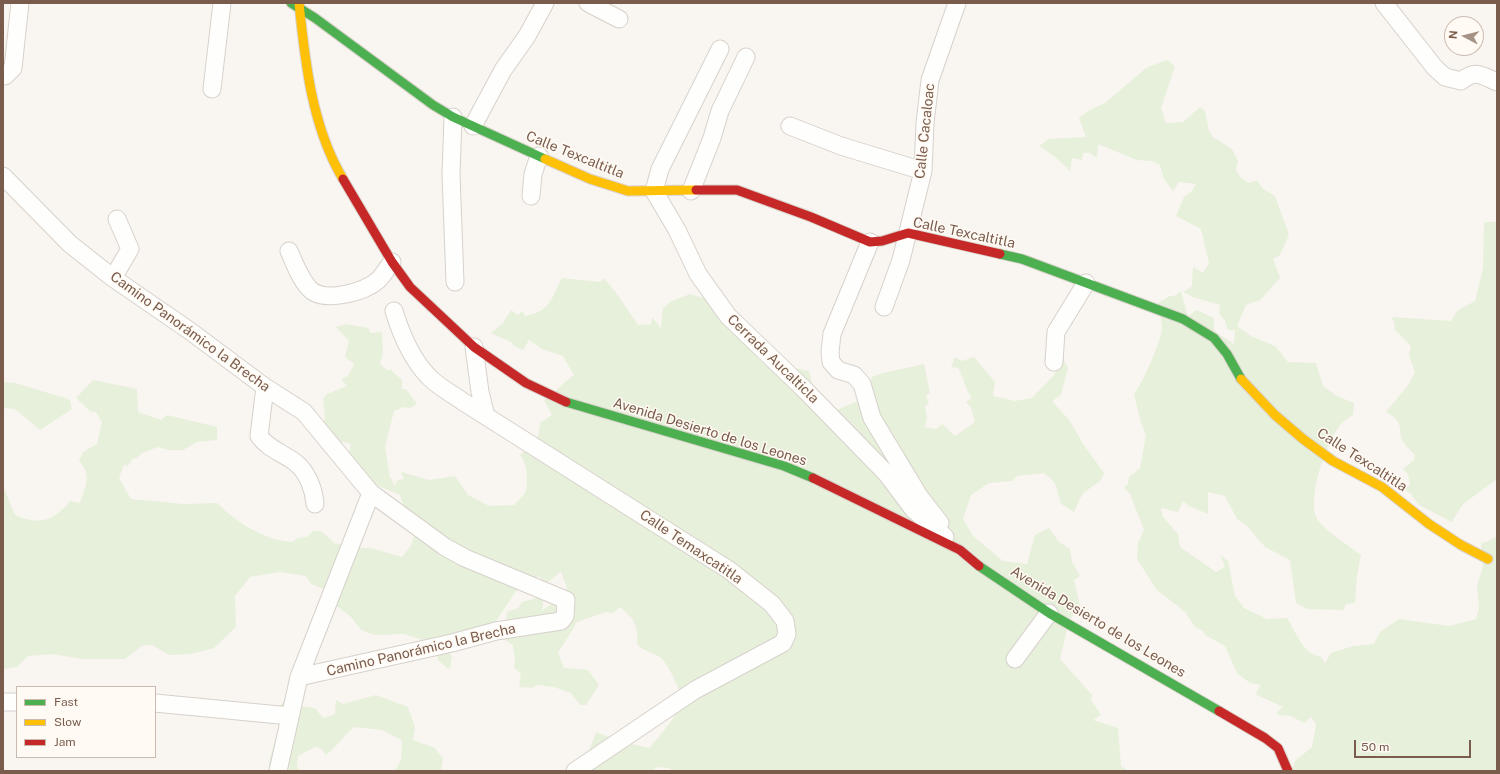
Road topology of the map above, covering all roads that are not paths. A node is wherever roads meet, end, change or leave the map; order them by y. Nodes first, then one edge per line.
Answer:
1 (20, 3) edge
2 (222, 3) edge
3 (291, 3) edge
4 (545, 3) edge
5 (588, 3) edge
6 (957, 3) edge
7 (1384, 3) edge
8 (299, 6) edge
9 (619, 18) dead end
10 (720, 48) dead end
11 (746, 57) dead end
12 (3, 76) edge
13 (1497, 82) edge
14 (212, 89) dead end
15 (453, 117) junction
16 (473, 126) junction
17 (790, 126) dead end
18 (539, 156) junction
19 (923, 170) junction
20 (3, 176) edge
21 (654, 191) junction
22 (691, 191) junction
23 (531, 196) dead end
24 (117, 219) dead end
25 (908, 233) junction
26 (870, 242) junction
27 (289, 251) dead end
28 (392, 262) junction
29 (113, 278) junction
30 (455, 282) dead end
31 (1086, 283) junction
32 (884, 307) dead end
33 (394, 311) dead end
34 (474, 347) junction
35 (1054, 362) dead end
36 (265, 387) junction
37 (486, 416) junction
38 (371, 493) junction
39 (315, 504) dead end
40 (960, 550) junction
41 (1488, 559) dead end
42 (1050, 613) junction
43 (1015, 659) dead end
44 (298, 677) junction
45 (3, 702) edge
46 (16, 702) edge
47 (156, 703) edge
48 (290, 716) junction
49 (278, 771) edge
50 (575, 771) edge
51 (1288, 771) edge

1 - 12 street
2 - 14 street
3 - 8 street, Calle Texcaltitla
4 - 16 street
5 - 9 street
6 - 19 street, Calle Cacaloac
7 - 13 street
8 - 15 street, Calle Texcaltitla
8 - 28 street, Avenida Desierto de los Leones
10 - 21 street
11 - 22 street
15 - 16 street, Calle Texcaltitla
15 - 30 street
16 - 18 street, Calle Texcaltitla
17 - 19 street
18 - 21 street, Calle Texcaltitla
18 - 23 street
19 - 25 street, Calle Cacaloac
20 - 29 street, Camino Panorámico la Brecha
21 - 22 street, Calle Texcaltitla
21 - 40 street, Cerrada Aucalticla
22 - 26 street, Calle Texcaltitla
24 - 29 street
25 - 26 street, Calle Texcaltitla
25 - 31 street, Calle Texcaltitla
25 - 32 street, Calle Cacaloac
26 - 40 street
27 - 28 street
28 - 34 street, Avenida Desierto de los Leones
29 - 36 street, Camino Panorámico la Brecha
31 - 35 street
31 - 41 street, Calle Texcaltitla
33 - 37 street, Calle Temaxcatitla
34 - 37 street
34 - 40 street, Avenida Desierto de los Leones
36 - 38 street, Camino Panorámico la Brecha
36 - 39 street
37 - 50 street, Calle Temaxcatitla
38 - 44 street, Camino Panorámico la Brecha
38 - 44 street, Camino Panorámico la Brecha
40 - 42 street, Avenida Desierto de los Leones
42 - 43 street
42 - 51 street, Avenida Desierto de los Leones
44 - 48 street, Camino Panorámico la Brecha
45 - 46 street
47 - 48 street
48 - 49 street, Camino Panorámico la Brecha

